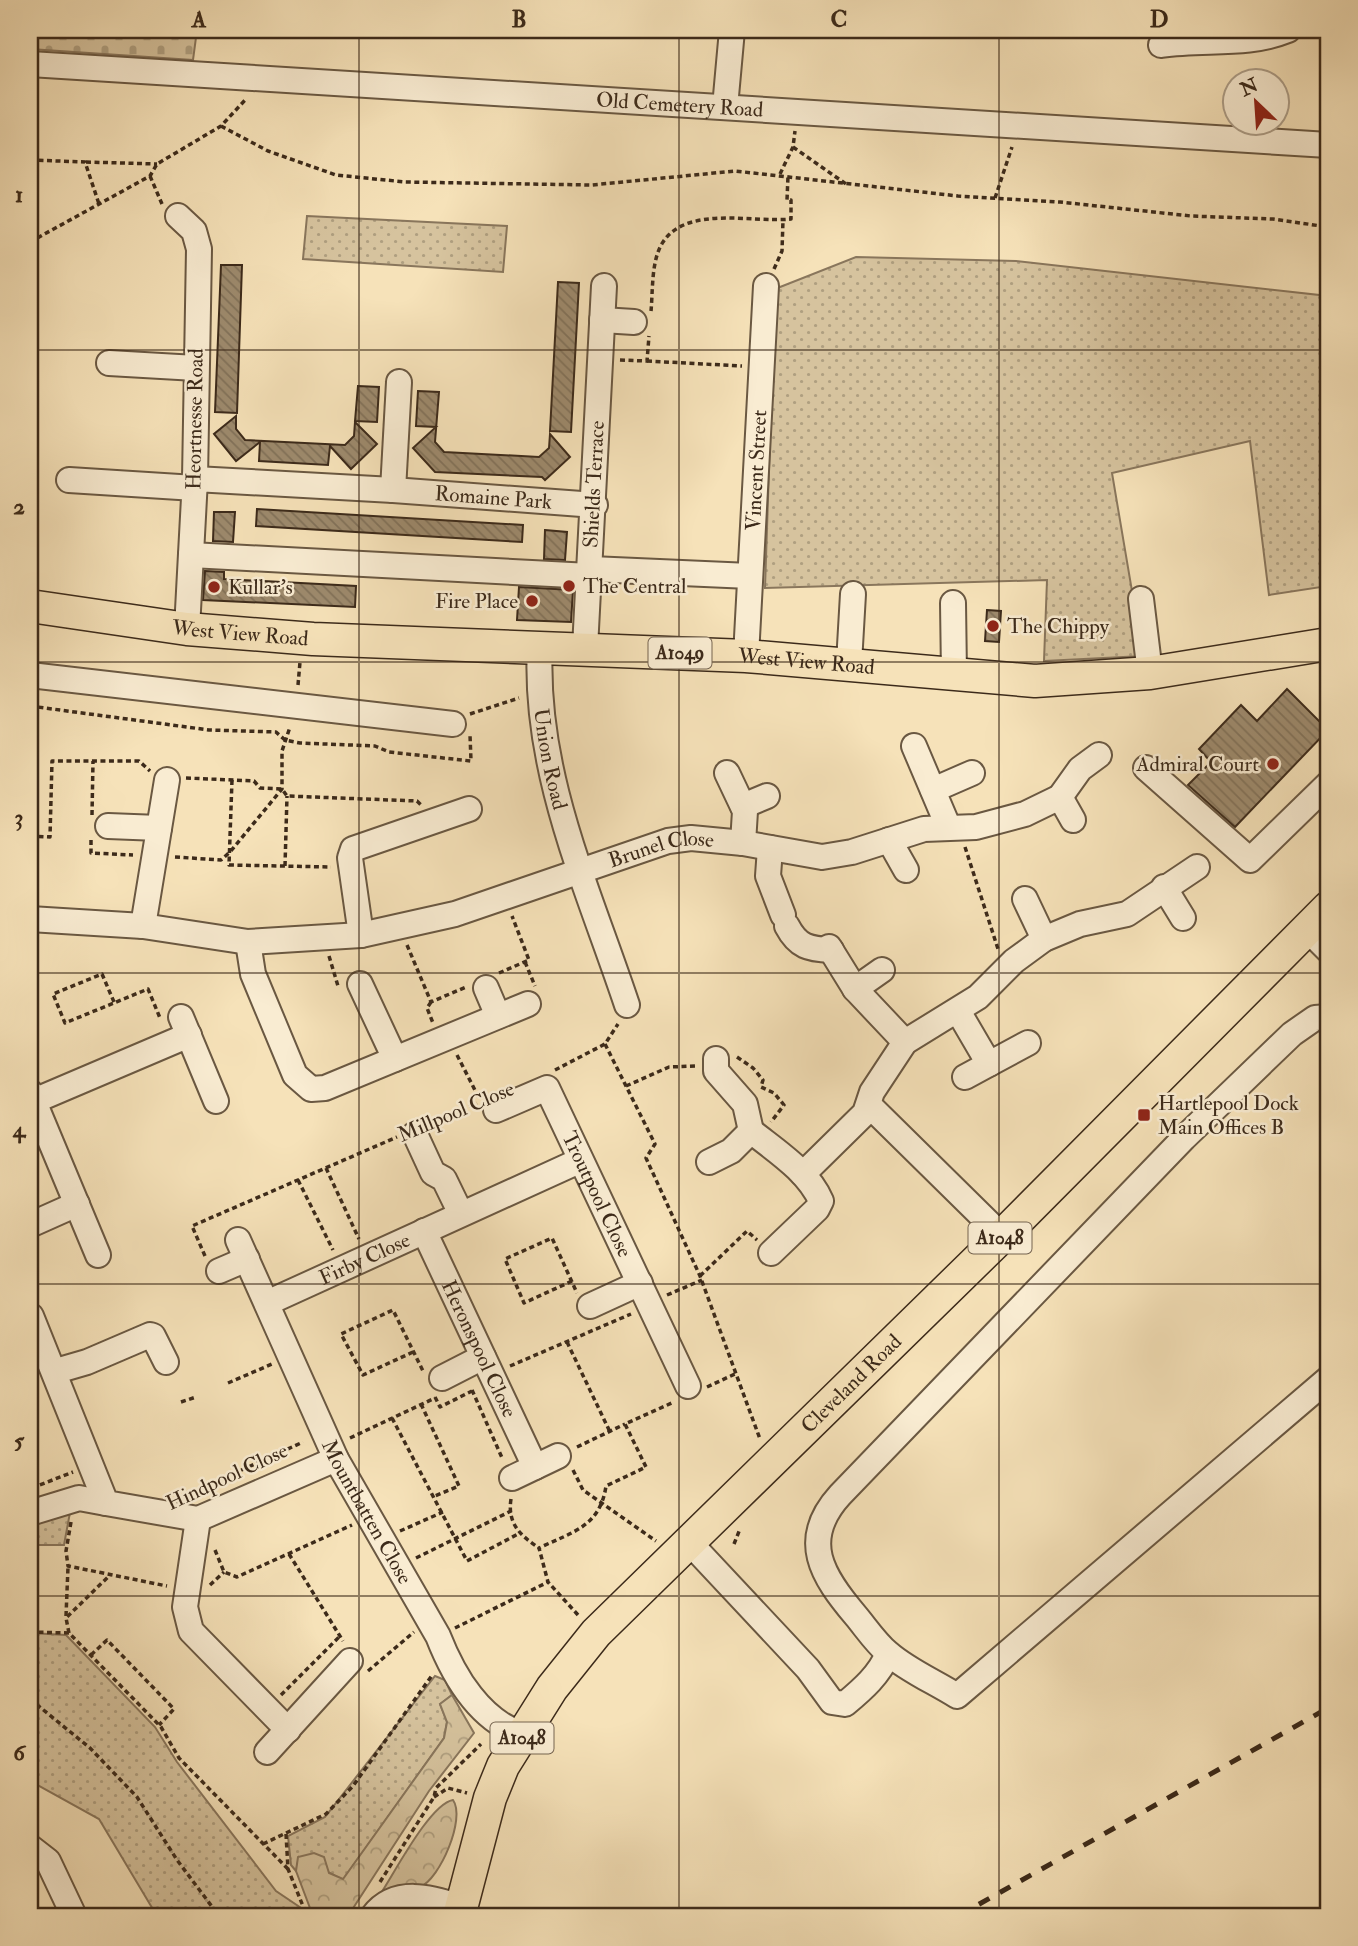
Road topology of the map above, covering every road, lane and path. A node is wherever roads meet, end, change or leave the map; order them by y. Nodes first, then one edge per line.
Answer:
1 (732, 30) edge
2 (1288, 30) edge
3 (1192, 35) edge
4 (1161, 45) dead end
5 (30, 64) edge
6 (257, 78) junction
7 (725, 107) junction
8 (797, 111) junction
9 (1019, 125) junction
10 (221, 126) junction
11 (1328, 145) edge
12 (793, 147) junction
13 (30, 160) edge
14 (85, 162) junction
15 (157, 164) junction
16 (780, 174) junction
17 (788, 176) junction
18 (848, 185) junction
19 (995, 198) junction
20 (99, 204) junction
21 (178, 216) dead end
22 (783, 220) junction
23 (1328, 228) edge
24 (30, 242) edge
25 (782, 251) dead end
26 (604, 286) dead end
27 (766, 286) dead end
28 (603, 320) junction
29 (644, 326) junction
30 (601, 359) junction
31 (647, 361) junction
32 (109, 363) dead end
33 (762, 367) junction
34 (196, 369) junction
35 (399, 382) dead end
36 (69, 480) dead end
37 (195, 484) junction
38 (393, 490) junction
39 (594, 505) junction
40 (191, 555) junction
41 (590, 573) junction
42 (750, 576) junction
43 (853, 594) dead end
44 (1141, 599) dead end
45 (953, 603) dead end
46 (30, 606) edge
47 (187, 629) junction
48 (302, 638) junction
49 (1328, 643) edge
50 (540, 646) junction
51 (585, 648) junction
52 (746, 656) junction
53 (849, 663) junction
54 (1150, 673) junction
55 (954, 674) junction
56 (30, 675) edge
57 (539, 697) junction
58 (30, 706) edge
59 (296, 706) junction
60 (461, 719) junction
61 (285, 740) junction
62 (914, 746) dead end
63 (1099, 755) dead end
64 (51, 761) dead end
65 (1146, 768) dead end
66 (727, 773) dead end
67 (972, 773) dead end
68 (167, 780) dead end
69 (232, 780) dead end
70 (1328, 784) edge
71 (282, 789) junction
72 (933, 790) junction
73 (287, 796) junction
74 (767, 796) dead end
75 (1060, 797) junction
76 (743, 806) junction
77 (469, 809) dead end
78 (1073, 820) dead end
79 (429, 823) junction
80 (108, 825) dead end
81 (159, 828) junction
82 (956, 835) junction
83 (30, 836) edge
84 (889, 840) junction
85 (743, 843) junction
86 (770, 848) junction
87 (230, 852) junction
88 (154, 856) junction
89 (285, 866) junction
90 (1197, 867) dead end
91 (352, 868) junction
92 (582, 869) junction
93 (906, 870) dead end
94 (1164, 887) junction
95 (504, 898) junction
96 (1025, 899) dead end
97 (1183, 918) dead end
98 (30, 919) edge
99 (143, 926) junction
100 (399, 927) junction
101 (1321, 929) edge
102 (361, 935) junction
103 (324, 937) junction
104 (1044, 939) junction
105 (248, 942) junction
106 (996, 947) dead end
107 (882, 970) dead end
108 (484, 983) junction
109 (360, 984) joint
110 (148, 989) dead end
111 (855, 989) junction
112 (114, 1002) junction
113 (528, 1004) dead end
114 (958, 1011) junction
115 (623, 1013) joint
116 (498, 1016) junction
117 (1328, 1017) edge
118 (448, 1037) junction
119 (905, 1042) junction
120 (1028, 1043) dead end
121 (605, 1044) junction
122 (395, 1059) junction
123 (716, 1059) dead end
124 (989, 1064) junction
125 (550, 1072) dead end
126 (965, 1077) dead end
127 (32, 1097) edge
128 (216, 1101) dead end
129 (489, 1103) junction
130 (869, 1105) junction
131 (751, 1131) junction
132 (414, 1132) junction
133 (579, 1161) junction
134 (709, 1162) dead end
135 (326, 1168) junction
136 (803, 1174) junction
137 (298, 1181) junction
138 (77, 1205) junction
139 (461, 1214) junction
140 (30, 1225) edge
141 (424, 1231) junction
142 (1002, 1236) junction
143 (771, 1253) joint
144 (98, 1255) dead end
145 (367, 1257) junction
146 (342, 1269) junction
147 (219, 1271) joint
148 (701, 1278) junction
149 (572, 1281) junction
150 (646, 1297) junction
151 (267, 1303) junction
152 (588, 1312) junction
153 (31, 1316) edge
154 (567, 1341) junction
155 (414, 1352) junction
156 (166, 1362) dead end
157 (274, 1363) dead end
158 (488, 1366) junction
159 (66, 1367) junction
160 (737, 1373) junction
161 (1328, 1379) edge
162 (228, 1383) dead end
163 (433, 1384) junction
164 (472, 1391) dead end
165 (691, 1391) junction
166 (196, 1397) dead end
167 (181, 1402) dead end
168 (421, 1404) junction
169 (392, 1418) junction
170 (625, 1424) junction
171 (610, 1432) junction
172 (303, 1442) dead end
173 (763, 1447) dead end
174 (339, 1450) junction
175 (561, 1454) junction
176 (91, 1465) junction
177 (535, 1466) junction
178 (512, 1478) dead end
179 (30, 1489) edge
180 (435, 1496) junction
181 (74, 1499) junction
182 (106, 1503) junction
183 (603, 1503) junction
184 (511, 1511) dead end
185 (151, 1512) junction
186 (443, 1512) junction
187 (30, 1513) edge
188 (370, 1517) junction
189 (200, 1518) junction
190 (518, 1534) dead end
191 (456, 1538) junction
192 (382, 1539) junction
193 (677, 1544) junction
194 (289, 1554) junction
195 (68, 1566) junction
196 (398, 1567) junction
197 (110, 1575) junction
198 (548, 1582) junction
199 (187, 1590) junction
200 (66, 1618) junction
201 (584, 1621) dead end
202 (30, 1632) edge
203 (69, 1633) junction
204 (427, 1634) junction
205 (340, 1636) junction
206 (888, 1654) junction
207 (91, 1655) junction
208 (353, 1657) junction
209 (434, 1673) dead end
210 (30, 1699) edge
211 (267, 1708) junction
212 (159, 1725) junction
213 (288, 1730) junction
214 (524, 1735) junction
215 (481, 1744) dead end
216 (267, 1752) dead end
217 (435, 1797) junction
218 (490, 1798) junction
219 (286, 1834) junction
220 (263, 1844) junction
221 (30, 1847) edge
222 (288, 1869) junction
223 (376, 1889) dead end
224 (459, 1912) edge
225 (74, 1916) edge
226 (219, 1916) edge
227 (307, 1916) edge
228 (373, 1916) edge

1 - 7 street
2 - 3 street
3 - 4 street
5 - 6 street, Old Cemetery Road
6 - 7 street, Old Cemetery Road
6 - 10 path
7 - 8 street, Old Cemetery Road
8 - 9 street, Old Cemetery Road
8 - 12 path
9 - 11 street, Old Cemetery Road
9 - 19 path
10 - 15 path
10 - 16 path
12 - 16 path
12 - 18 path
13 - 14 path
14 - 15 path
14 - 20 path
15 - 20 path
16 - 17 path
17 - 18 path
17 - 22 path
18 - 19 path
19 - 23 path
20 - 24 path
21 - 34 street, Heortnesse Road
22 - 25 path
22 - 29 path
26 - 28 street, Shields Terrace
27 - 33 street, Vincent Street
28 - 29 street
28 - 30 street, Shields Terrace
29 - 31 path
30 - 31 path
30 - 39 street, Shields Terrace
31 - 33 path
32 - 34 street
33 - 42 street, Vincent Street
34 - 37 street, Heortnesse Road
35 - 38 street
36 - 37 street, Romaine Park
37 - 38 street, Romaine Park
37 - 40 street, Heortnesse Road
38 - 39 street, Romaine Park
39 - 41 street, Shields Terrace
40 - 41 street
40 - 47 street, Heortnesse Road
41 - 42 street
41 - 51 street, Shields Terrace
42 - 52 street, Vincent Street
43 - 53 street
44 - 54 street
45 - 55 street
46 - 47 main road, West View Road / A1049
47 - 48 main road, West View Road / A1049
48 - 50 main road, West View Road / A1049
48 - 59 path
49 - 54 main road, West View Road / A1049
50 - 51 main road, West View Road / A1049
50 - 57 street, Union Road
51 - 52 main road, West View Road / A1049
52 - 53 main road, West View Road / A1049
53 - 55 main road, West View Road / A1049
54 - 55 main road, West View Road / A1049
56 - 59 street
57 - 60 path
57 - 92 street, Union Road
58 - 61 path
59 - 60 street
59 - 61 path
60 - 61 path
61 - 71 path
62 - 72 street
63 - 75 street, Brunel Close
64 - 83 path
65 - 70 street
66 - 76 street, Brunel Close
67 - 72 street
68 - 81 street
69 - 87 path
71 - 73 path
71 - 87 path
72 - 82 street
73 - 79 path
73 - 89 path
74 - 76 street
75 - 78 street
75 - 82 street, Brunel Close
76 - 85 street, Brunel Close
77 - 79 street
79 - 91 street
80 - 81 street
81 - 88 street
82 - 84 street, Brunel Close
82 - 106 path
84 - 86 street, Brunel Close
84 - 93 street
85 - 86 street, Brunel Close
85 - 92 street, Brunel Close
86 - 111 street
87 - 88 path
87 - 89 path
88 - 99 street
89 - 91 path
90 - 94 street
91 - 102 street
92 - 95 street
92 - 115 street, Union Road
94 - 97 street
94 - 104 street
95 - 100 street
95 - 108 path
96 - 104 street
98 - 99 street
99 - 105 street
100 - 102 street
100 - 108 path
101 - 142 main road, Cleveland Road / A1048
102 - 103 street
103 - 105 street
103 - 109 path
104 - 114 street
105 - 122 street
107 - 111 street
108 - 116 street
109 - 122 street
110 - 112 path
111 - 119 street
112 - 112 path
113 - 116 street
114 - 119 street
114 - 124 street
115 - 121 path
116 - 118 street
117 - 206 street
118 - 122 street
118 - 129 path
119 - 130 street
120 - 124 street
121 - 125 path
121 - 148 path
123 - 131 street
124 - 126 street
127 - 128 street
127 - 138 street
129 - 132 path, Millpool Close
129 - 133 street, Troutpool Close
130 - 136 street
130 - 142 street
131 - 134 street
131 - 136 street
132 - 135 path, Millpool Close
132 - 139 street
133 - 139 street, Firby Close
133 - 150 street, Troutpool Close
135 - 137 path, Millpool Close
135 - 145 path
136 - 143 street
137 - 146 path
137 - 147 path, Millpool Close
138 - 140 street
138 - 144 street
139 - 141 street, Firby Close
141 - 145 street, Firby Close
141 - 158 street, Heronspool Close
142 - 193 main road, Cleveland Road / A1048
143 - 148 path
145 - 146 street, Firby Close
146 - 151 street, Firby Close
147 - 151 street, Mountbatten Close
148 - 150 path
148 - 160 path
149 - 149 path
149 - 152 path
150 - 152 street
150 - 152 path
150 - 165 street, Troutpool Close
151 - 174 street, Mountbatten Close
152 - 154 path
153 - 159 street
154 - 158 path
154 - 171 path
155 - 155 path
155 - 163 path
156 - 159 street
157 - 162 path
158 - 163 street
158 - 177 street, Heronspool Close
159 - 176 street
160 - 165 path
160 - 173 path
161 - 206 street
163 - 164 path
163 - 168 path
165 - 170 path
166 - 167 path
168 - 169 path
168 - 180 path
169 - 174 path
169 - 180 path
170 - 171 path
170 - 183 path
171 - 175 path
172 - 185 path, Hindpool Close
174 - 188 street, Mountbatten Close
174 - 189 street, Hindpool Close
175 - 177 street
175 - 183 path
176 - 179 path
176 - 182 street
177 - 178 street
180 - 186 path
181 - 182 street, Hindpool Close
181 - 187 street
181 - 195 path
182 - 185 street, Hindpool Close
183 - 193 path
183 - 198 path
184 - 191 path
185 - 189 street, Hindpool Close
186 - 191 path
186 - 192 path
188 - 192 street, Mountbatten Close
188 - 194 path
189 - 194 path
189 - 199 street
190 - 191 path
191 - 196 path
192 - 196 street, Mountbatten Close
193 - 206 street
193 - 214 main road, Cleveland Road / A1048
194 - 205 path
195 - 197 path
195 - 200 path
196 - 204 street, Mountbatten Close
197 - 199 path
197 - 200 path
198 - 201 path
198 - 204 path
199 - 211 street
200 - 203 path
202 - 203 path
203 - 207 path
204 - 208 path
204 - 214 street, Mountbatten Close
205 - 208 path
205 - 211 path
207 - 212 path
207 - 212 path
208 - 213 street
209 - 219 path
210 - 226 path
211 - 213 street
212 - 220 path
213 - 216 street
214 - 218 main road, Cleveland Road / A1048
215 - 217 path
217 - 218 path
217 - 223 path
218 - 224 main road, Cleveland Road / A1048
219 - 220 path
219 - 222 path
220 - 222 path
221 - 225 street
222 - 227 path
224 - 228 street

